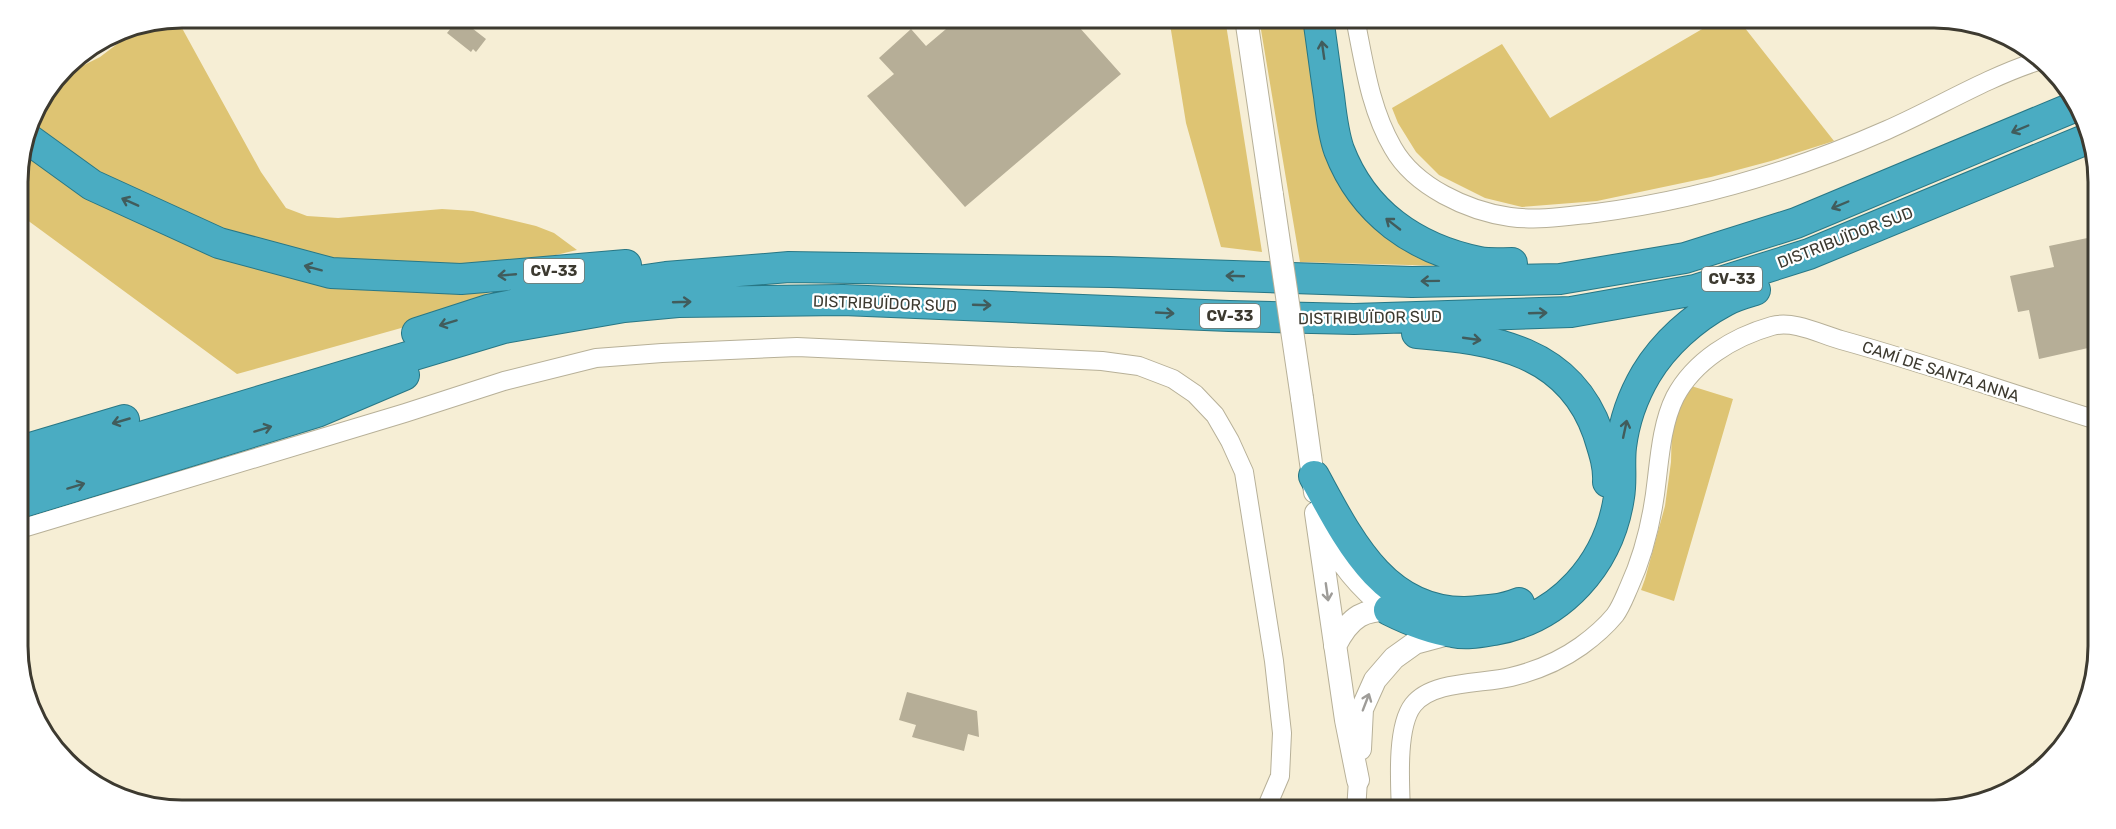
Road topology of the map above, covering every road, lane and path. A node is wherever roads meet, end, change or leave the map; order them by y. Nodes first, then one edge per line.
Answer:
1 (1248, 28) edge
2 (1319, 28) edge
3 (1357, 28) edge
4 (2031, 63) edge
5 (2069, 109) edge
6 (34, 143) edge
7 (2082, 143) edge
8 (2082, 143) edge
9 (1796, 223) junction
10 (1110, 272) junction
11 (624, 306) junction
12 (1353, 319) junction
13 (2088, 417) edge
14 (28, 449) edge
15 (28, 470) edge
16 (1320, 497) junction
17 (28, 500) edge
18 (28, 527) edge
19 (1547, 591) junction
20 (1389, 610) junction
21 (1454, 633) junction
22 (1335, 646) junction
23 (1394, 658) junction
24 (1358, 780) junction
25 (1270, 800) edge
26 (1357, 800) edge
27 (1400, 800) edge

1 - 16 street, bridge
9 -> 2 highway
3 - 4 street
5 -> 9 highway, DISTRIBUÏDOR SUD / CV-33
10 -> 6 highway, CV-33
12 -> 7 highway, DISTRIBUÏDOR SUD / CV-33
21 -> 8 highway
9 -> 10 highway, DISTRIBUÏDOR SUD / CV-33
10 -> 14 highway
11 -> 12 highway, DISTRIBUÏDOR SUD / CV-33
11 - 15 highway, CV-33
17 -> 11 highway
12 -> 19 highway
13 - 27 street, CAMÍ DE SANTA ANNA
16 - 19 highway
16 - 20 street
16 -> 22 street
18 - 25 street
19 - 20 street
20 - 21 highway
20 - 22 street
20 - 23 street
21 - 23 street
22 - 24 street
24 -> 23 street
24 - 26 street

